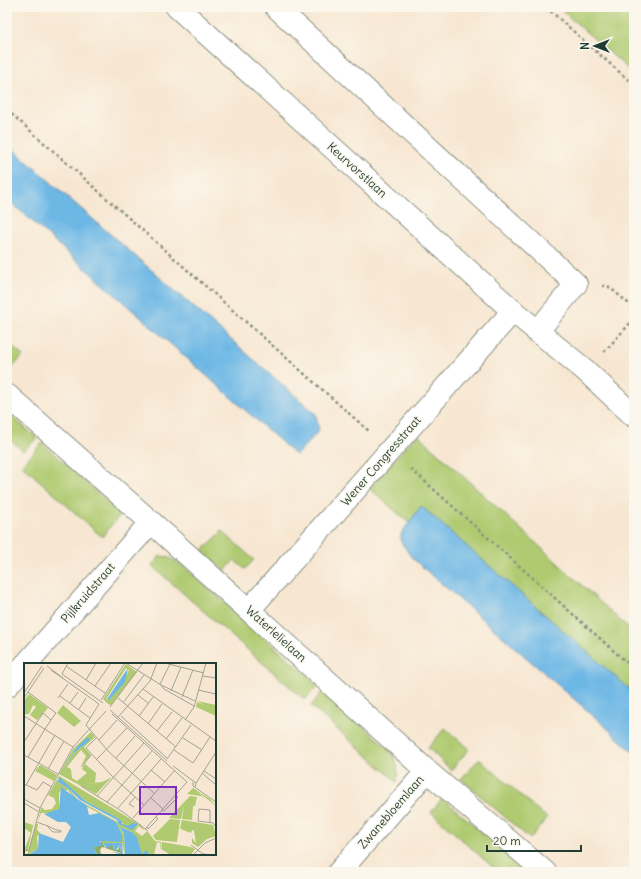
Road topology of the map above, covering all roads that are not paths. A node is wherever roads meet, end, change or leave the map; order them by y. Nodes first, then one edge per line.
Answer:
1 (177, 7) edge
2 (276, 7) edge
3 (513, 311) junction
4 (538, 332) junction
5 (7, 395) edge
6 (634, 416) edge
7 (151, 522) junction
8 (249, 610) junction
9 (28, 663) edge
10 (24, 667) edge
11 (7, 686) edge
12 (427, 771) junction
13 (339, 872) edge
14 (546, 872) edge

1 - 3 street, Keurvorstlaan
2 - 4 street
3 - 4 street, Keurvorstlaan
3 - 8 street, Wener Congresstraat
4 - 6 street, Keurvorstlaan
5 - 7 street, Waterlelielaan
7 - 8 street, Waterlelielaan
7 - 9 street, Pijlkruidstraat
8 - 12 street, Waterlelielaan
10 - 11 street, Pijlkruidstraat
12 - 13 street, Zwanebloemlaan
12 - 14 street, Waterlelielaan

